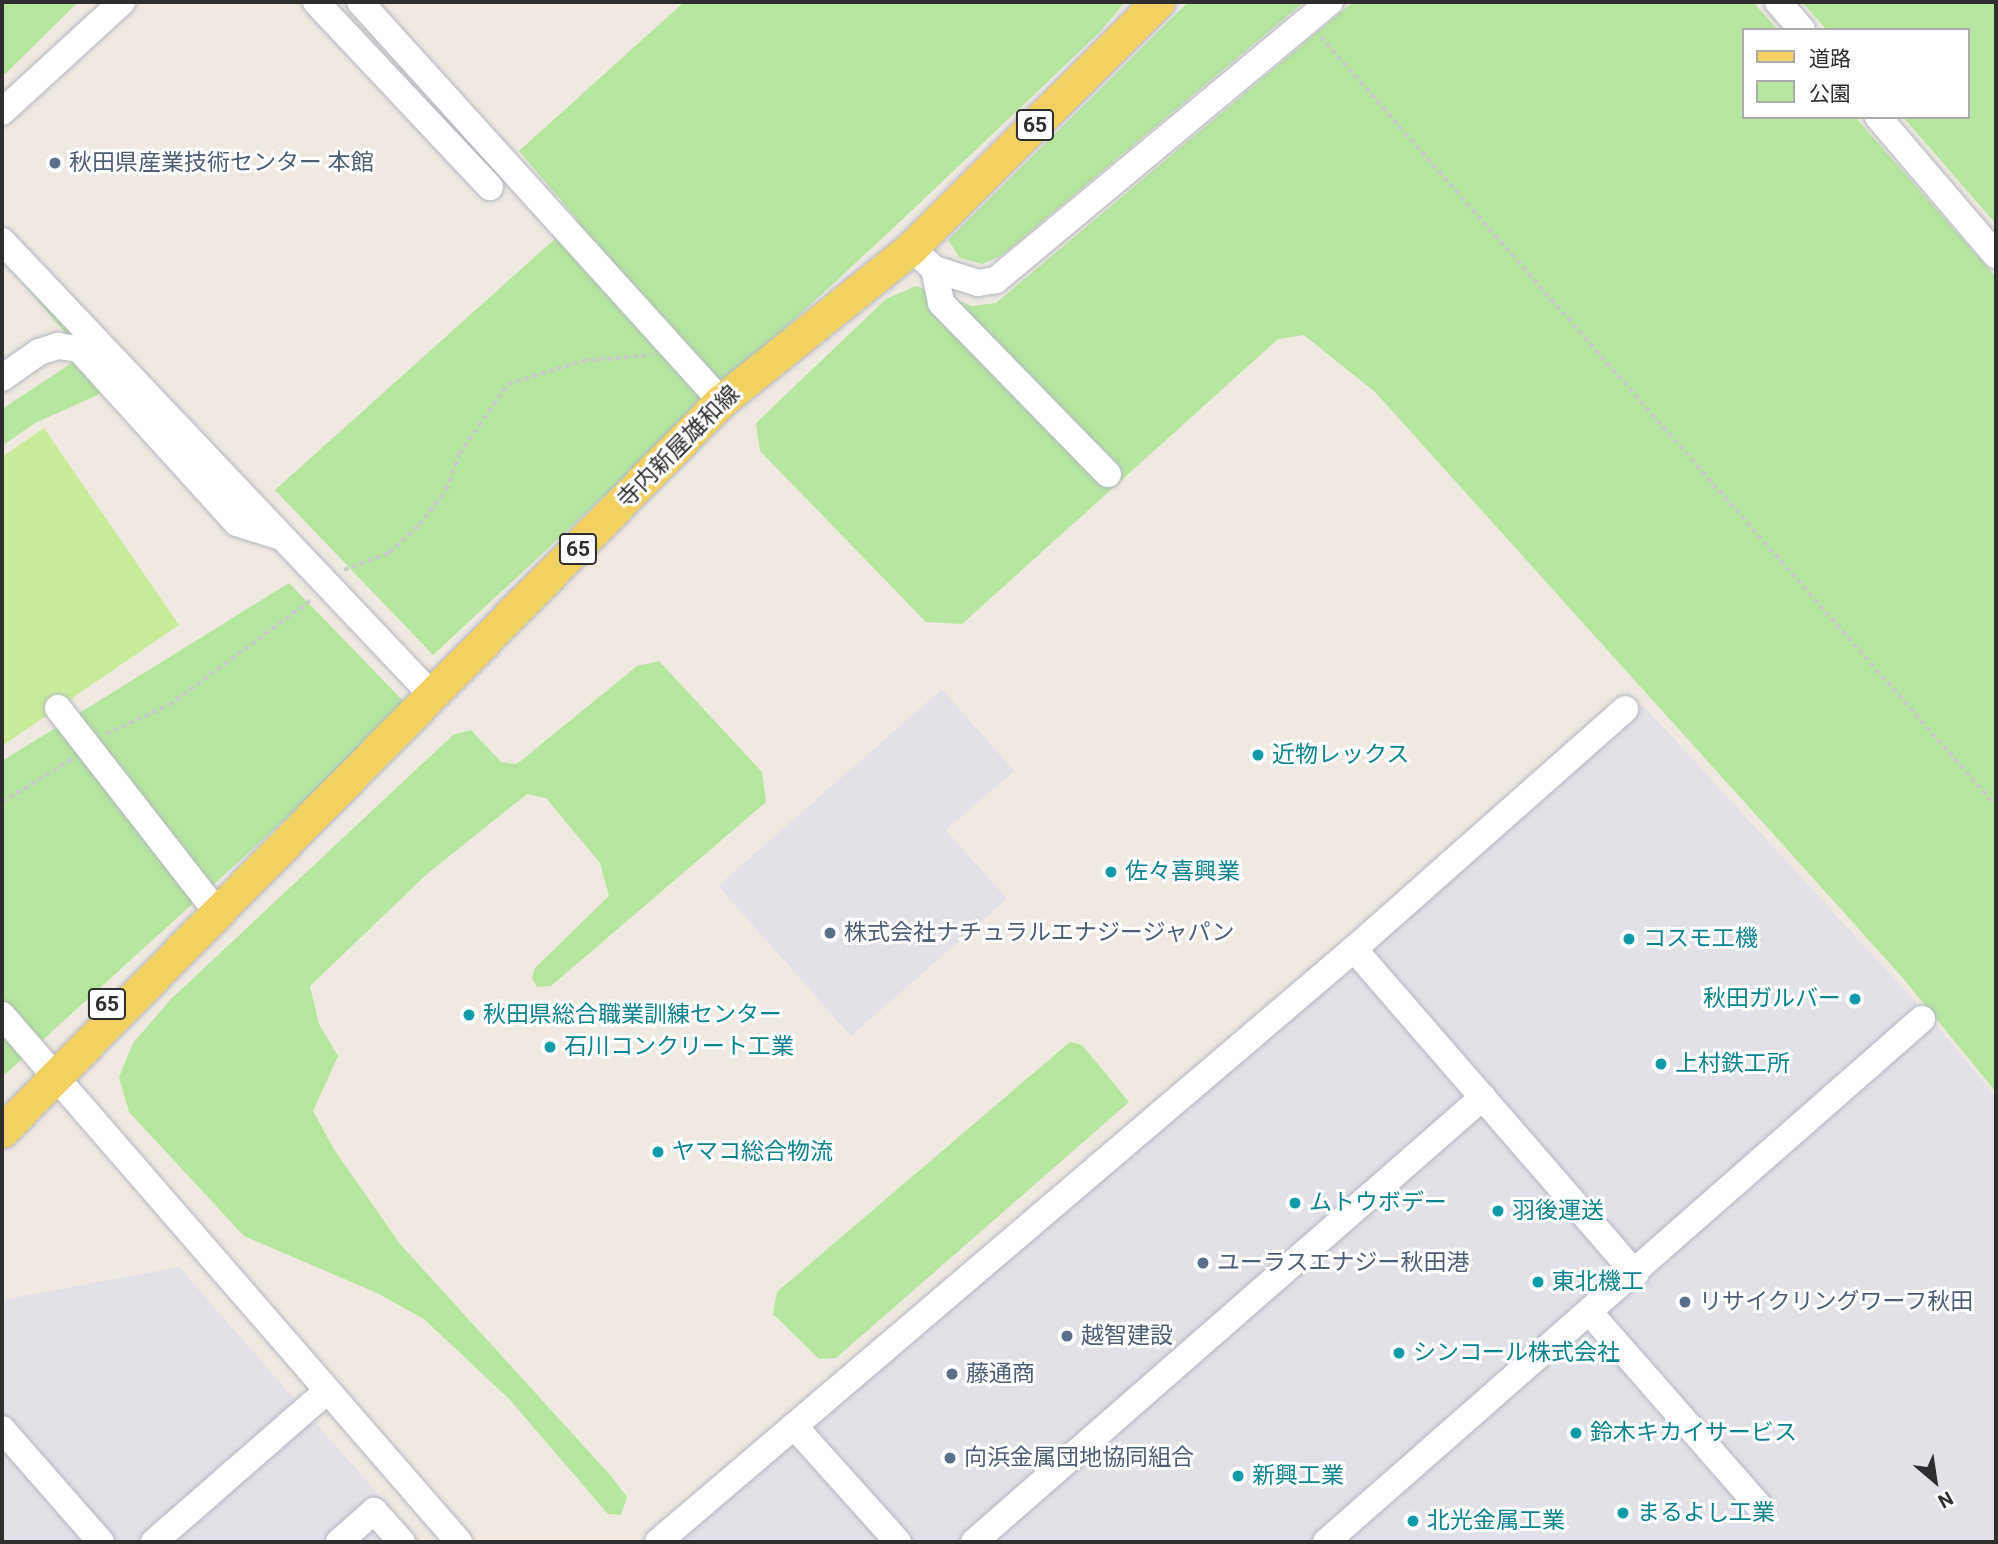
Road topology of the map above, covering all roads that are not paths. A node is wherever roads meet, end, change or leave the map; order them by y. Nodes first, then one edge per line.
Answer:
1 (122, 2) edge
2 (316, 2) edge
3 (360, 2) edge
4 (1158, 2) edge
5 (1330, 2) edge
6 (1778, 2) edge
7 (1800, 28) edge
8 (2, 112) edge
9 (1880, 119) edge
10 (490, 187) dead end
11 (2, 241) edge
12 (1996, 255) edge
13 (923, 259) junction
14 (2, 378) edge
15 (721, 401) junction
16 (1108, 474) dead end
17 (283, 537) junction
18 (431, 694) junction
19 (58, 708) dead end
20 (1625, 709) dead end
21 (216, 911) junction
22 (1354, 949) junction
23 (2, 1015) edge
24 (1922, 1019) dead end
25 (2, 1033) edge
26 (51, 1069) junction
27 (1483, 1097) junction
28 (2, 1101) edge
29 (2, 1131) edge
30 (1636, 1274) junction
31 (1591, 1314) junction
32 (327, 1391) junction
33 (794, 1426) junction
34 (2, 1429) edge
35 (1760, 1507) dead end
36 (102, 1542) edge
37 (154, 1542) edge
38 (339, 1542) edge
39 (402, 1542) edge
40 (459, 1542) edge
41 (658, 1542) edge
42 (898, 1542) edge
43 (974, 1542) edge
44 (1326, 1542) edge

1 - 8 street
2 - 10 street
3 - 15 street
4 - 13 main road, 寺内新屋雄和線 / 65
5 - 13 street
6 - 7 street
9 - 12 street
11 - 17 street
13 - 15 main road, 寺内新屋雄和線 / 65
13 - 16 street
14 - 17 street
15 - 18 main road, 寺内新屋雄和線 / 65
17 - 18 street
18 - 21 main road, 寺内新屋雄和線 / 65
19 - 21 street
20 - 22 street
21 - 26 main road, 寺内新屋雄和線 / 65
22 - 27 street
22 - 33 street
23 - 26 street
24 - 30 street
25 - 26 street
26 - 28 main road, 寺内新屋雄和線 / 65
26 - 29 main road, 寺内新屋雄和線 / 65
26 - 32 street
27 - 30 street
27 - 43 street
30 - 31 street
31 - 35 street
31 - 44 street
32 - 37 street
32 - 40 street
33 - 41 street
33 - 42 street
34 - 36 street
38 - 39 street

